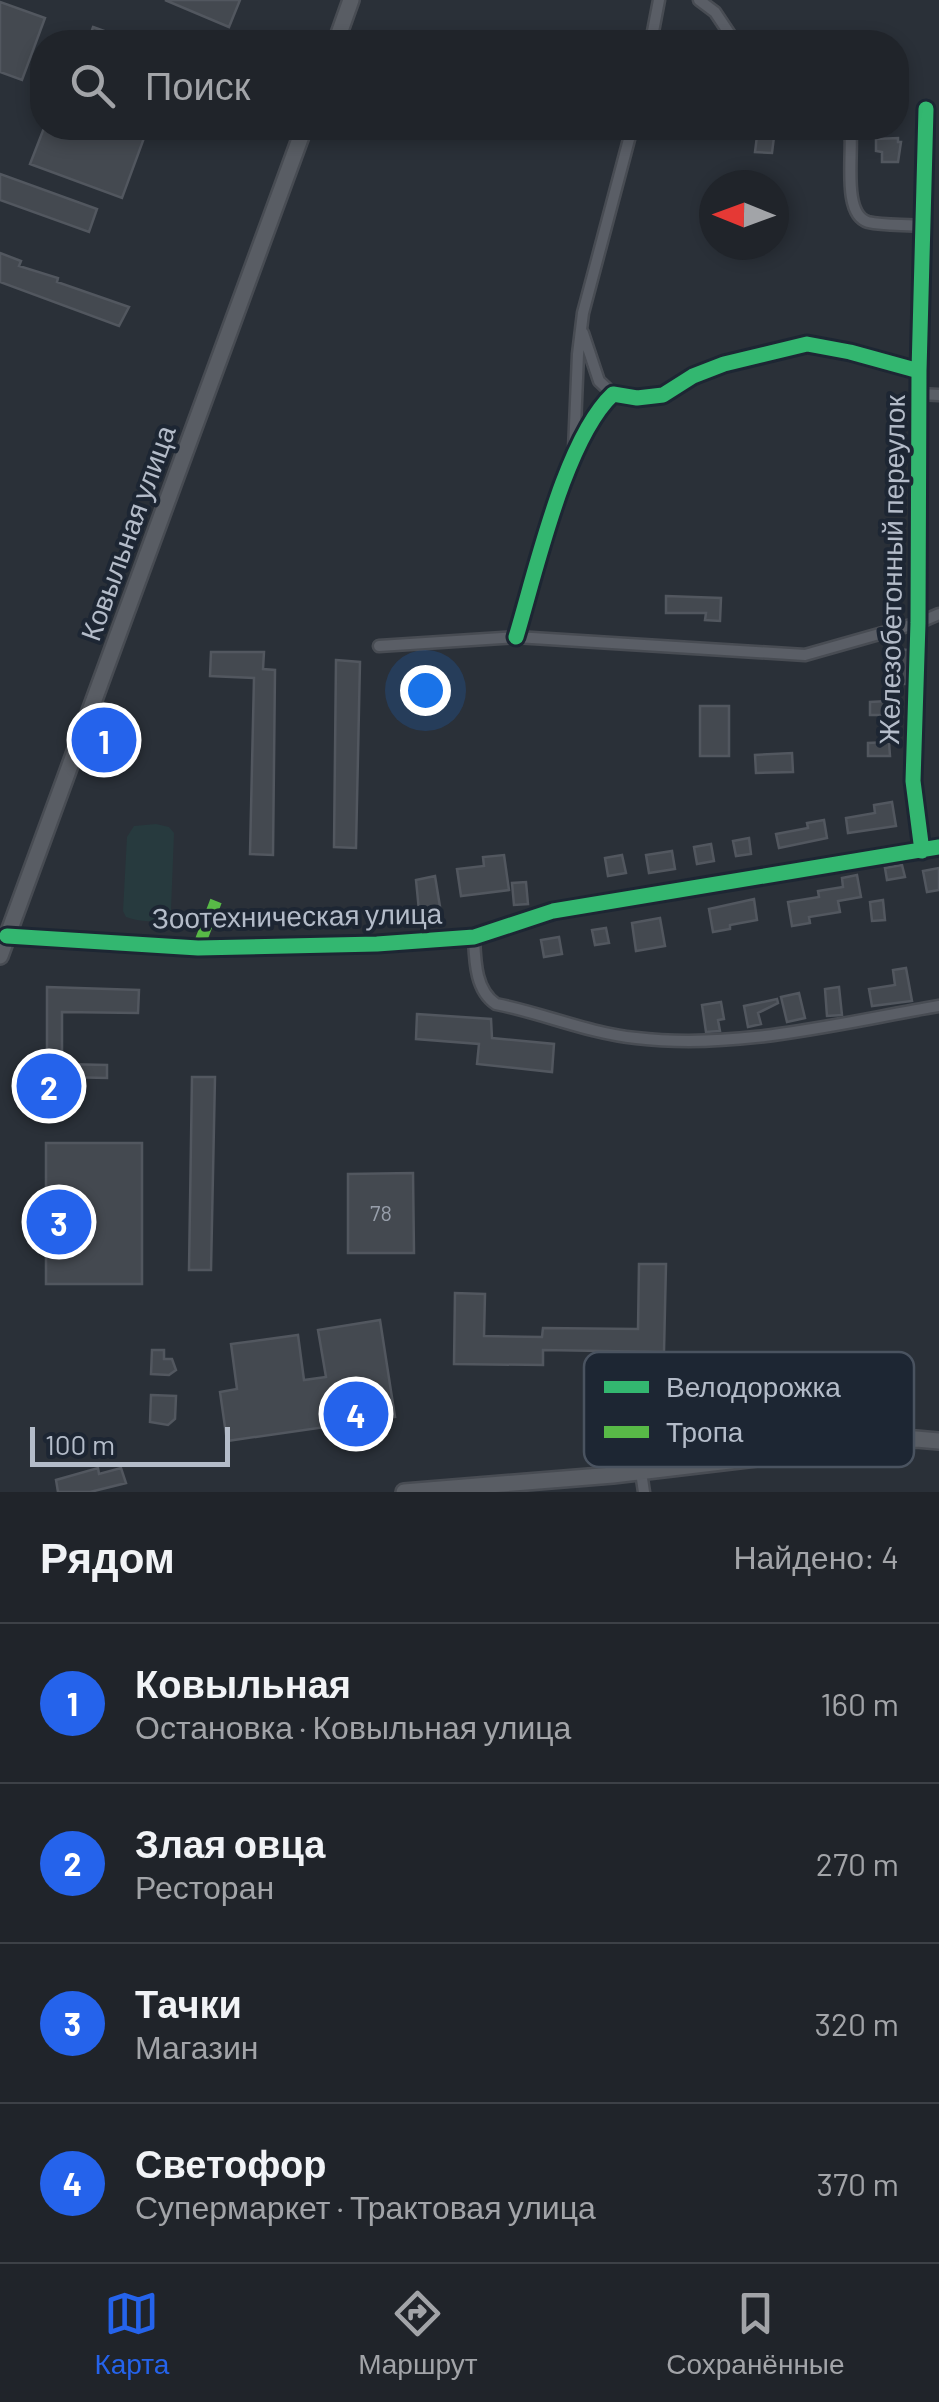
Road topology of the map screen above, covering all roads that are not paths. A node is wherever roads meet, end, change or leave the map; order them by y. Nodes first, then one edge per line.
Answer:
1 (351, 0) edge
2 (659, 0) edge
3 (700, 0) edge
4 (340, 30) edge
5 (653, 30) edge
6 (727, 30) edge
7 (926, 109) dead end
8 (300, 140) edge
9 (629, 140) edge
10 (850, 140) edge
11 (924, 226) junction
12 (581, 328) junction
13 (919, 370) junction
14 (613, 394) junction
15 (919, 394) junction
16 (939, 395) edge
17 (574, 450) junction
18 (939, 614) edge
19 (918, 623) junction
20 (516, 636) junction
21 (380, 646) dead end
22 (939, 847) edge
23 (922, 851) junction
24 (7, 936) junction
25 (474, 937) junction
26 (0, 956) edge
27 (939, 1006) edge
28 (914, 1440) edge
29 (939, 1441) edge
30 (684, 1467) edge
31 (641, 1472) junction
32 (404, 1492) edge
33 (644, 1492) edge

1 - 4 main road
2 - 5 street
3 - 6 street
7 - 11 street, Железобетонный переулок
8 - 24 main road, Ковыльная улица
9 - 12 street
10 - 11 street
11 - 13 street, Железобетонный переулок
12 - 14 street
12 - 17 street
13 - 14 street
13 - 15 street, Железобетонный переулок
14 - 17 street
15 - 16 street
15 - 19 street, Железобетонный переулок
17 - 20 street
18 - 19 street
19 - 20 street
19 - 23 street, Железобетонный переулок
20 - 21 street
22 - 23 street, Зоотехническая улица
23 - 25 street, Зоотехническая улица
24 - 25 street, Зоотехническая улица
24 - 26 main road, Ковыльная улица
25 - 27 street
28 - 29 main road
30 - 31 main road
31 - 32 main road
31 - 33 street

